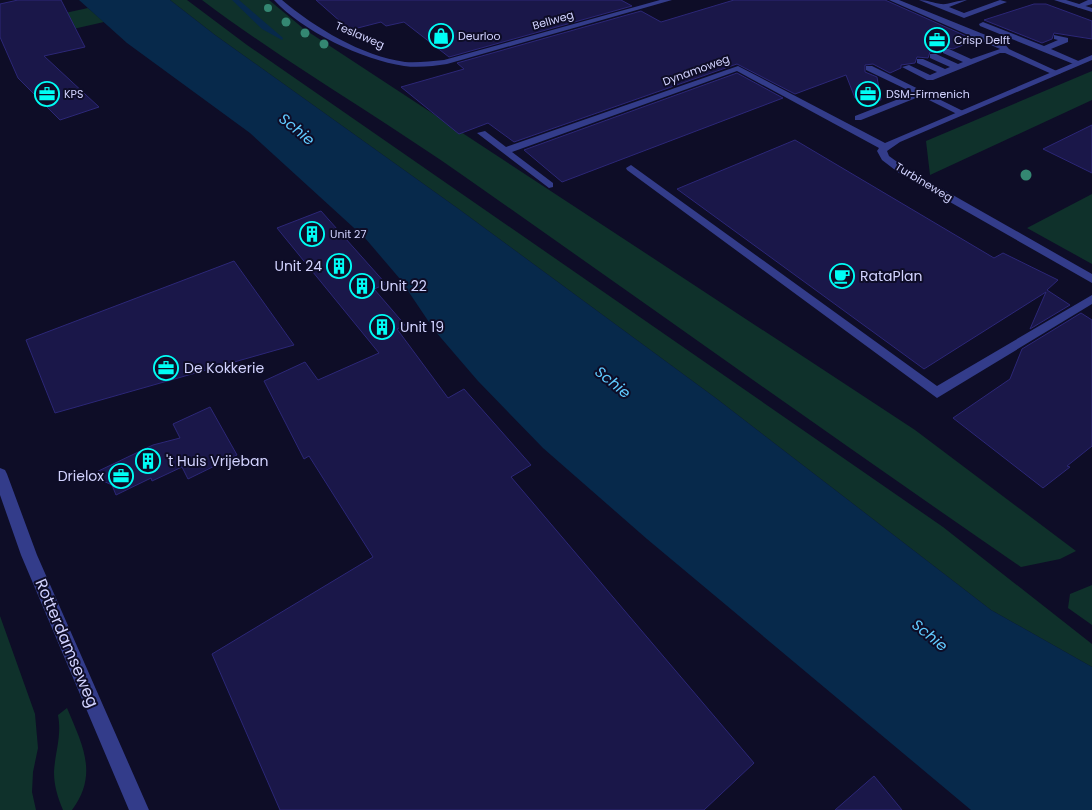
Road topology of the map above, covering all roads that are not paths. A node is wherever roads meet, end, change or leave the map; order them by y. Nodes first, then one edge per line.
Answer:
1 (278, 0) edge
2 (668, 0) edge
3 (893, 0) edge
4 (923, 0) edge
5 (963, 0) edge
6 (1058, 0) edge
7 (1067, 0) edge
8 (1092, 1) edge
9 (1003, 2) dead end
10 (1079, 6) junction
11 (942, 8) junction
12 (1092, 10) edge
13 (924, 19) dead end
14 (984, 24) dead end
15 (946, 51) dead end
16 (1002, 51) junction
17 (933, 56) dead end
18 (1092, 57) edge
19 (920, 61) dead end
20 (444, 62) joint
21 (970, 62) junction
22 (1079, 63) junction
23 (906, 67) dead end
24 (957, 67) junction
25 (869, 68) dead end
26 (944, 72) junction
27 (1057, 73) junction
28 (920, 92) junction
29 (962, 113) junction
30 (858, 118) dead end
31 (482, 134) dead end
32 (885, 147) junction
33 (505, 151) junction
34 (631, 168) dead end
35 (549, 185) dead end
36 (1092, 278) edge
37 (1092, 299) edge
38 (0, 474) edge
39 (137, 809) edge

1 - 20 street, Teslaweg
2 - 20 street, Bellweg
3 - 16 street
4 - 11 street
5 - 11 street
6 - 10 street
7 - 10 street
8 - 10 street
9 - 11 street
10 - 12 street
13 - 16 street
14 - 22 street
15 - 21 street
16 - 21 street
16 - 27 street
17 - 24 street
18 - 22 street, Turbineweg
19 - 26 street
21 - 24 street
22 - 27 street, Turbineweg
23 - 26 street
24 - 26 street
25 - 28 street
27 - 29 street, Turbineweg
28 - 29 street
28 - 30 street
29 - 32 street, Turbineweg
31 - 33 street
32 - 33 street, Dynamoweg
32 - 36 street, Turbineweg
33 - 35 street
34 - 37 street
38 - 39 street, Rotterdamseweg

